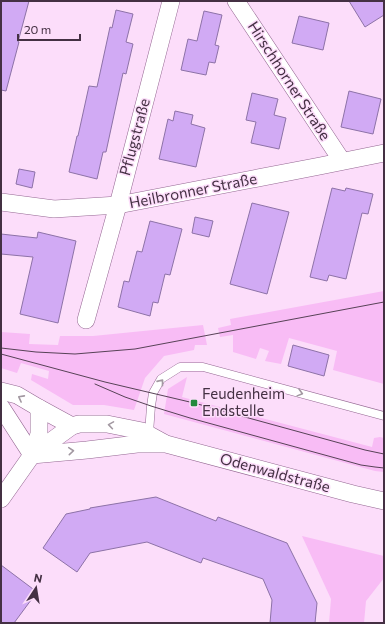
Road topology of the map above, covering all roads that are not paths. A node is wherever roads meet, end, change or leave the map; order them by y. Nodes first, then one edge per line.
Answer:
1 (171, 1) edge
2 (236, 1) edge
3 (384, 153) edge
4 (342, 161) junction
5 (1, 202) edge
6 (118, 205) junction
7 (86, 320) dead end
8 (1, 391) edge
9 (1, 407) edge
10 (40, 408) junction
11 (384, 416) edge
12 (72, 426) junction
13 (149, 434) junction
14 (166, 444) junction
15 (32, 454) junction
16 (1, 499) edge
17 (384, 502) edge

1 - 6 street, Pflugstraße
2 - 4 street, Hirschhorner Straße
3 - 4 street, Heilbronner Straße
4 - 6 street, Heilbronner Straße
5 - 6 street, Heilbronner Straße
6 - 7 street, Pflugstraße
10 -> 8 street
9 - 15 street
10 - 12 street
10 - 15 street
13 -> 11 lane
13 -> 12 street, Odenwaldstraße
12 - 15 street, Odenwaldstraße
13 - 14 street, Odenwaldstraße
15 -> 14 street, Odenwaldstraße
14 - 17 street, Odenwaldstraße
15 - 16 street

